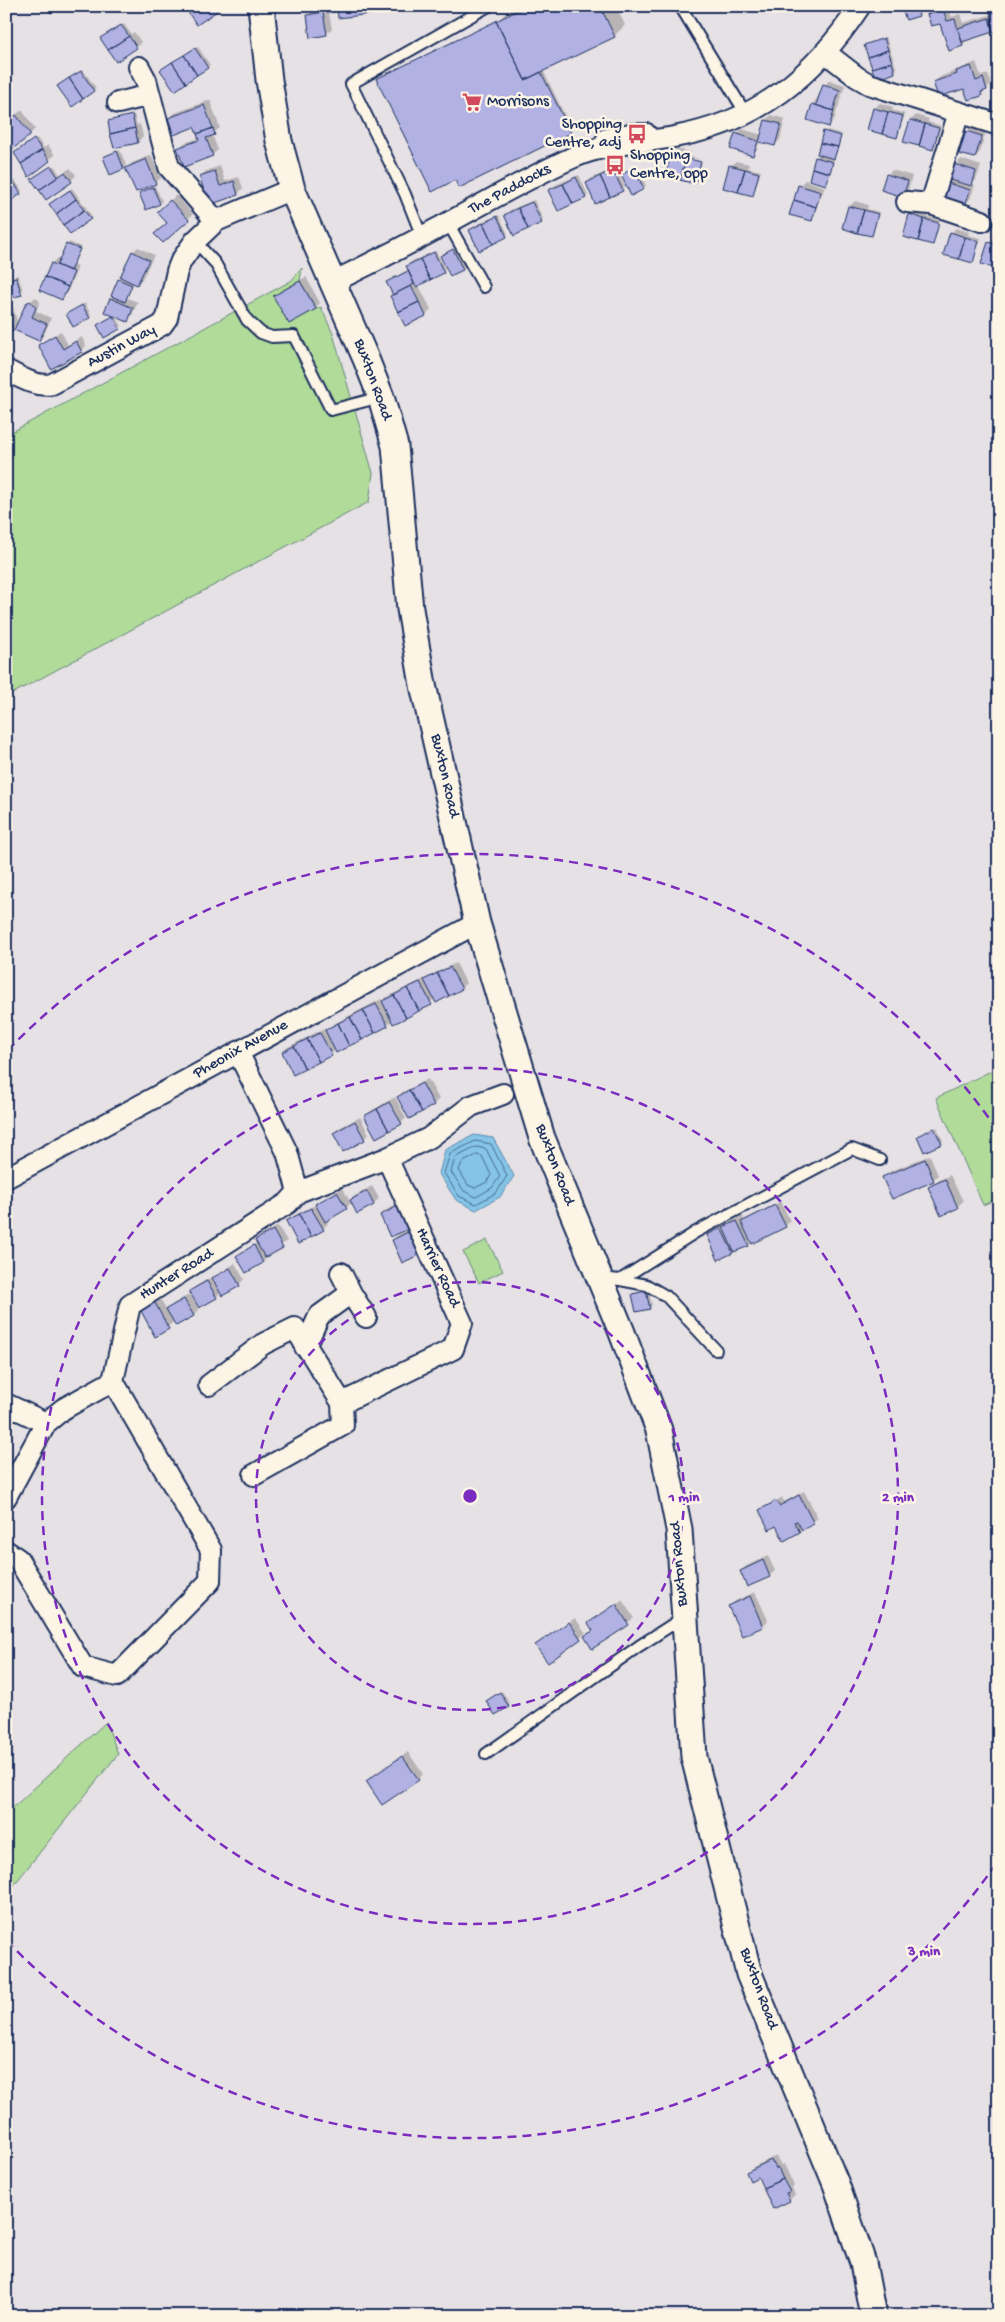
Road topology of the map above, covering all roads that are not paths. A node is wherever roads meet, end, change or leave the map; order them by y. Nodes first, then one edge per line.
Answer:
1 (261, 6) edge
2 (490, 6) edge
3 (680, 6) edge
4 (860, 6) edge
5 (826, 53) junction
6 (139, 67) dead end
7 (150, 95) junction
8 (118, 103) dead end
9 (959, 112) junction
10 (746, 114) junction
11 (999, 125) edge
12 (292, 189) junction
13 (907, 202) dead end
14 (931, 204) junction
15 (216, 221) junction
16 (982, 221) dead end
17 (448, 223) junction
18 (422, 237) junction
19 (195, 241) junction
20 (333, 282) junction
21 (484, 287) dead end
22 (6, 370) edge
23 (381, 397) junction
24 (477, 922) junction
25 (238, 1052) junction
26 (503, 1094) dead end
27 (387, 1158) junction
28 (880, 1160) dead end
29 (6, 1178) edge
30 (298, 1192) junction
31 (341, 1273) dead end
32 (610, 1279) junction
33 (351, 1293) junction
34 (366, 1317) dead end
35 (305, 1347) junction
36 (716, 1350) dead end
37 (113, 1382) junction
38 (209, 1386) dead end
39 (342, 1403) junction
40 (6, 1404) edge
41 (46, 1423) junction
42 (254, 1475) dead end
43 (6, 1497) edge
44 (6, 1551) edge
45 (685, 1617) junction
46 (486, 1754) dead end
47 (873, 2316) edge

1 - 12 street, Buxton Road
2 - 18 lane
3 - 10 lane
4 - 5 street, The Paddocks
5 - 9 street
5 - 10 street, The Paddocks
6 - 7 street
7 - 8 street
7 - 15 street
9 - 11 street
9 - 14 street
10 - 17 street, The Paddocks
12 - 15 street, Austin Way
12 - 20 street, Buxton Road
13 - 14 street
14 - 16 street
15 - 19 street, Austin Way
17 - 18 street, The Paddocks
17 - 21 lane
18 - 20 street, The Paddocks
19 - 22 street, Austin Way
19 - 23 lane
20 - 23 street, Buxton Road
23 - 24 street, Buxton Road
24 - 25 street, Pheonix Avenue
24 - 32 street, Buxton Road
25 - 29 street, Pheonix Avenue
25 - 30 street
26 - 27 street
27 - 30 street
27 - 39 street, Harrier Road
28 - 32 lane
30 - 37 street, Hunter Road
31 - 33 street
32 - 36 lane
32 - 45 street, Buxton Road
33 - 34 street
33 - 35 street
35 - 38 street
35 - 39 street
37 - 41 street
37 - 44 street
39 - 42 street
40 - 41 street
41 - 43 street
45 - 46 lane
45 - 47 street, Buxton Road

